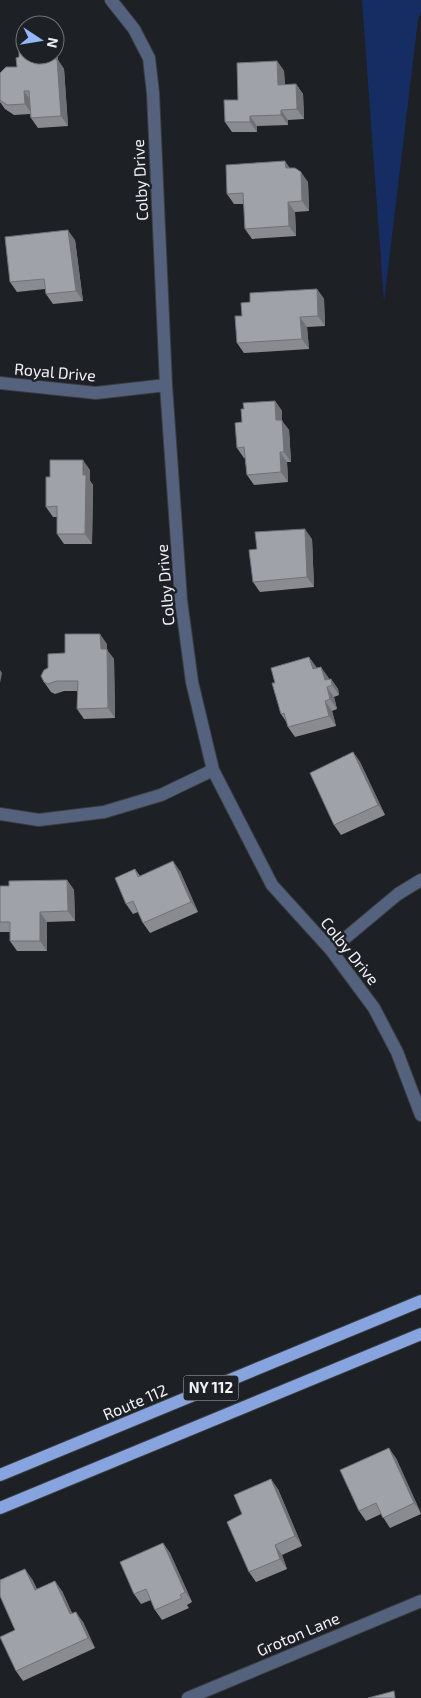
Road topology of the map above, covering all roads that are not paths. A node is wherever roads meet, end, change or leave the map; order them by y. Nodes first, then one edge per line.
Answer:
1 (111, 0) edge
2 (0, 383) edge
3 (166, 385) junction
4 (213, 770) junction
5 (0, 814) edge
6 (421, 880) edge
7 (331, 950) junction
8 (421, 1115) edge
9 (421, 1301) edge
10 (421, 1334) edge
11 (0, 1476) edge
12 (0, 1508) edge
13 (421, 1601) edge
14 (188, 1698) edge

1 - 3 street, Colby Drive
2 - 3 street, Royal Drive
3 - 4 street, Colby Drive
4 - 5 street
4 - 7 street, Colby Drive
6 - 7 street
7 - 8 street, Colby Drive
9 - 11 main road, Route 112 / NY 112
10 - 12 main road, NY 112
13 - 14 street, Groton Lane

